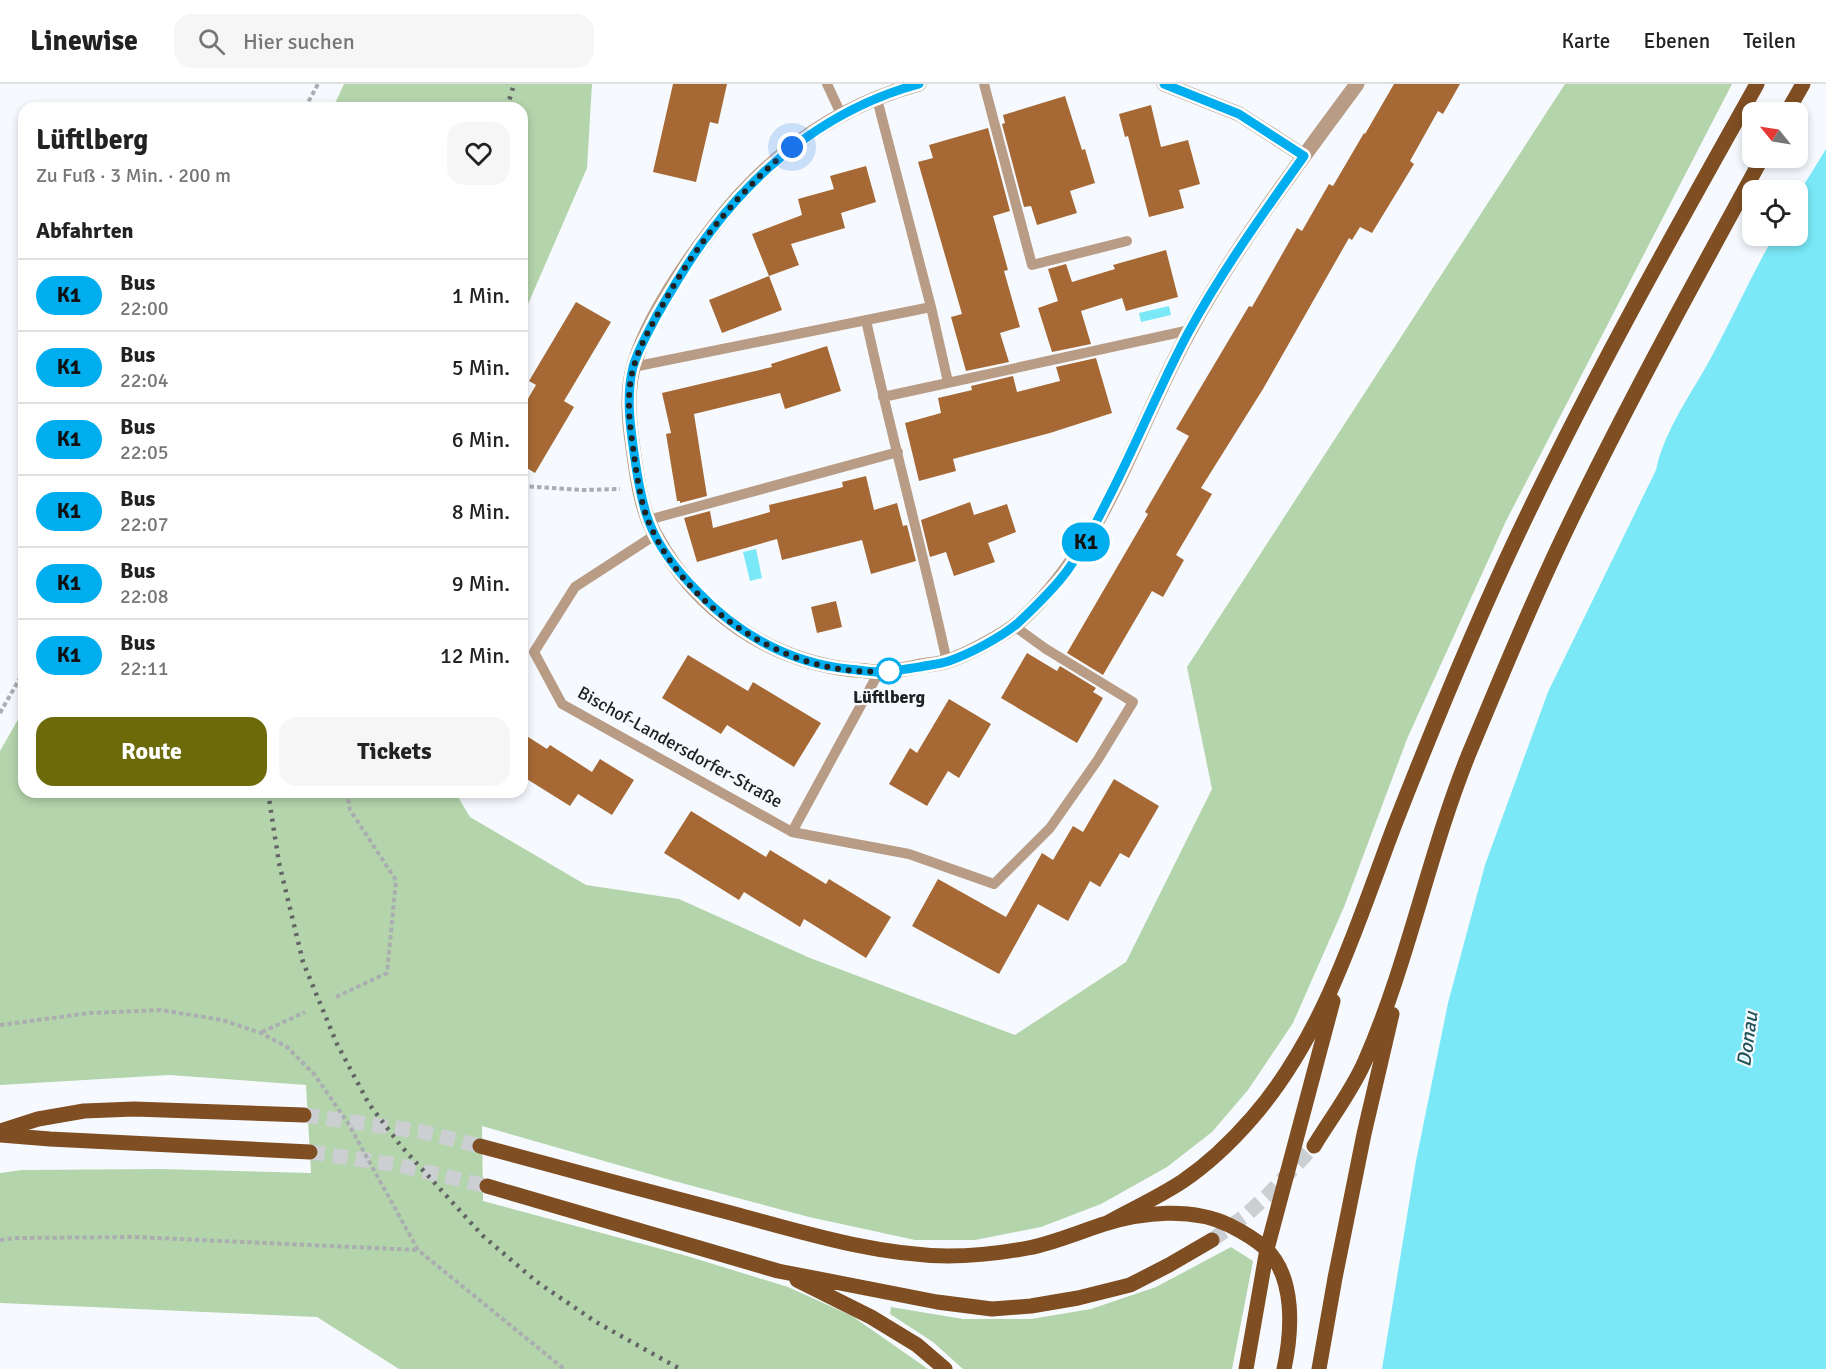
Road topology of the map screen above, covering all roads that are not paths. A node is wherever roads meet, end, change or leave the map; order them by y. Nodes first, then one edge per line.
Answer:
1 (827, 84) edge
2 (919, 84) edge
3 (984, 84) edge
4 (1164, 84) edge
5 (1357, 84) edge
6 (1757, 84) edge
7 (1803, 84) edge
8 (877, 99) junction
9 (1793, 102) edge
10 (841, 114) junction
11 (1304, 156) junction
12 (1756, 168) edge
13 (1127, 241) dead end
14 (932, 307) junction
15 (866, 320) junction
16 (1190, 330) junction
17 (633, 367) junction
18 (948, 382) junction
19 (883, 397) junction
20 (898, 452) junction
21 (648, 520) junction
22 (655, 536) junction
23 (1014, 626) junction
24 (947, 662) junction
25 (879, 672) junction
26 (792, 832) junction
27 (1405, 953) junction
28 (1339, 974) junction
29 (303, 1115) tunnel mouth
30 (0, 1133) edge
31 (480, 1146) tunnel mouth
32 (1314, 1146) tunnel mouth
33 (310, 1152) tunnel mouth
34 (487, 1186) tunnel mouth
35 (1107, 1223) junction
36 (1212, 1240) tunnel mouth
37 (1267, 1249) junction
38 (778, 1271) junction
39 (945, 1369) edge
40 (1246, 1369) edge
41 (1284, 1369) edge
42 (1319, 1369) edge

1 - 10 lane
2 - 8 street
3 - 13 lane
4 - 11 street
5 - 11 street
6 - 28 main road
7 - 9 main road
8 - 10 street
8 - 14 lane
10 - 17 street
11 - 16 street
12 - 27 main road
14 - 15 lane
14 - 18 lane
15 - 17 lane
15 - 19 lane
16 - 18 lane
16 - 23 street
17 - 21 street
18 - 19 lane
19 - 20 lane
20 - 21 lane
20 - 24 lane
21 - 22 street
22 - 25 street
22 - 26 lane, Bischof-Landersdorfer-Straße
23 - 24 street
23 - 26 lane, Bischof-Landersdorfer-Straße
24 - 25 street
25 - 26 lane, Bischof-Landersdorfer-Straße
27 - 32 main road
27 - 42 main road
28 - 35 main road
28 - 37 main road
29 - 30 main road
30 - 33 main road
31 - 35 main road
34 - 38 main road
35 - 37 main road
36 - 38 main road
37 - 40 main road
37 - 41 main road
38 - 39 main road

